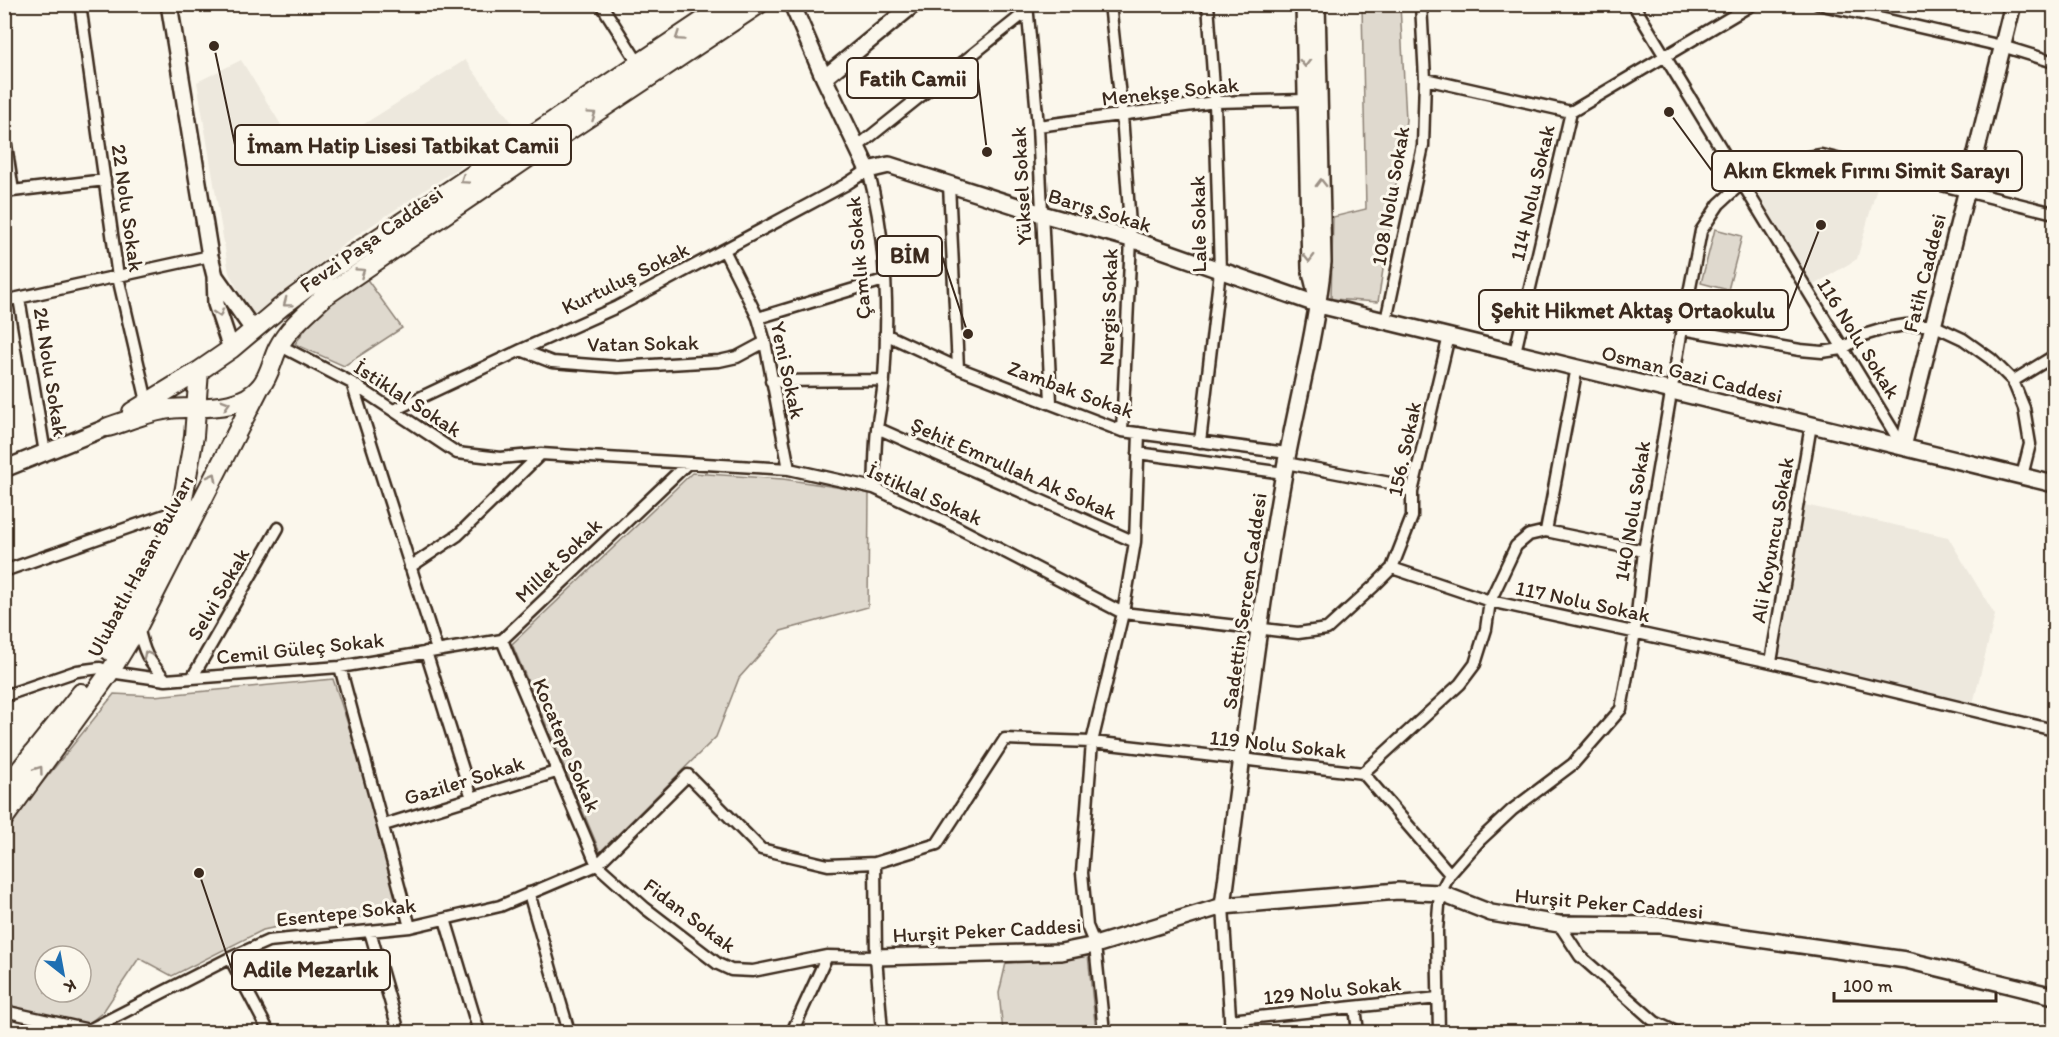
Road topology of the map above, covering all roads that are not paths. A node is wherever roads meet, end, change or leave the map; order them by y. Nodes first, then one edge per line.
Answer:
1 (80, 4) edge
2 (169, 4) edge
3 (602, 4) edge
4 (728, 4) edge
5 (759, 4) edge
6 (792, 4) edge
7 (914, 4) edge
8 (1110, 4) edge
9 (1208, 4) edge
10 (1304, 4) edge
11 (1317, 4) edge
12 (1421, 4) edge
13 (1633, 4) edge
14 (1753, 4) edge
15 (1818, 4) edge
16 (2013, 4) edge
17 (1027, 8) edge
18 (2002, 46) junction
19 (1664, 57) junction
20 (2055, 62) edge
21 (639, 64) junction
22 (824, 78) junction
23 (1425, 79) junction
24 (1306, 100) junction
25 (1215, 102) junction
26 (1571, 112) junction
27 (1122, 115) junction
28 (1038, 126) junction
29 (4, 132) edge
30 (857, 147) junction
31 (868, 170) junction
32 (105, 180) junction
33 (1742, 183) junction
34 (949, 184) junction
35 (9, 191) edge
36 (1966, 192) junction
37 (2055, 213) edge
38 (1042, 214) junction
39 (1131, 239) junction
40 (724, 250) junction
41 (210, 256) junction
42 (1220, 271) junction
43 (215, 276) junction
44 (118, 277) junction
45 (884, 280) junction
46 (19, 298) junction
47 (4, 301) edge
48 (1319, 304) junction
49 (758, 318) junction
50 (1386, 321) junction
51 (1933, 325) junction
52 (1682, 329) junction
53 (254, 331) junction
54 (885, 334) junction
55 (1449, 336) junction
56 (765, 342) junction
57 (279, 345) junction
58 (231, 349) junction
59 (1842, 349) junction
60 (521, 350) junction
61 (1515, 352) junction
62 (2055, 356) edge
63 (958, 368) junction
64 (1577, 368) junction
65 (199, 371) junction
66 (884, 380) junction
67 (771, 381) junction
68 (2013, 381) junction
69 (352, 383) junction
70 (261, 387) junction
71 (1672, 391) junction
72 (1051, 402) junction
73 (150, 408) junction
74 (197, 409) junction
75 (394, 410) junction
76 (1811, 425) junction
77 (108, 427) joint
78 (877, 428) junction
79 (1122, 431) junction
80 (1139, 433) junction
81 (1200, 442) junction
82 (1903, 447) junction
83 (45, 453) junction
84 (1138, 453) junction
85 (541, 454) junction
86 (688, 463) junction
87 (1286, 463) junction
88 (4, 468) edge
89 (789, 469) junction
90 (2022, 476) junction
91 (2055, 484) edge
92 (874, 488) junction
93 (1412, 492) junction
94 (189, 509) junction
95 (278, 528) dead end
96 (1546, 531) junction
97 (1134, 542) junction
98 (1644, 551) junction
99 (410, 567) junction
100 (1392, 568) junction
101 (5, 570) edge
102 (1490, 600) junction
103 (1123, 613) junction
104 (138, 626) junction
105 (1260, 630) junction
106 (1635, 632) junction
107 (502, 640) junction
108 (431, 651) junction
109 (1771, 662) junction
110 (340, 667) junction
111 (105, 670) junction
112 (192, 678) junction
113 (166, 680) junction
114 (4, 696) edge
115 (2055, 730) edge
116 (1092, 742) junction
117 (1242, 760) junction
118 (556, 772) junction
119 (1363, 773) junction
120 (4, 790) edge
121 (472, 798) junction
122 (4, 818) edge
123 (384, 825) junction
124 (874, 863) junction
125 (597, 865) junction
126 (1450, 874) junction
127 (529, 893) junction
128 (1440, 893) junction
129 (1223, 906) junction
130 (445, 919) junction
131 (1559, 924) junction
132 (410, 927) junction
133 (370, 931) junction
134 (1095, 945) junction
135 (827, 956) junction
136 (876, 957) junction
137 (230, 958) junction
138 (2055, 996) edge
139 (1438, 998) junction
140 (1355, 1007) junction
141 (4, 1011) edge
142 (1230, 1020) junction
143 (88, 1031) edge
144 (269, 1032) edge
145 (399, 1032) edge
146 (479, 1032) edge
147 (569, 1032) edge
148 (792, 1032) edge
149 (882, 1032) edge
150 (1104, 1032) edge
151 (1231, 1032) edge
152 (1358, 1032) edge
153 (1439, 1032) edge
154 (1676, 1032) edge

1 - 32 street, 22 Nolu Sokak
2 - 41 street
3 - 21 street
4 -> 21 main road, Fevzi Paşa Caddesi
57 -> 5 main road, Fevzi Paşa Caddesi
6 - 22 street, Çamlık Sokak
7 - 22 street
8 - 27 street, Nergis Sokak
9 - 25 street, Lale Sokak
10 -> 24 street, Sadettin Sercen Caddesi
48 -> 11 street, Sadettin Sercen Caddesi
12 - 23 street, 108 Nolu Sokak
13 - 19 street, 116 Nolu Sokak
14 - 19 street
15 - 18 street
16 - 18 street, Fatih Caddesi
17 - 28 street, Yüksel Sokak
17 - 30 street
18 - 20 street
18 - 36 street, Fatih Caddesi
19 - 26 street
19 - 33 street, 116 Nolu Sokak
21 -> 53 main road, Fevzi Paşa Caddesi
22 - 30 street, Çamlık Sokak
23 - 26 street
23 - 50 street, 108 Nolu Sokak
24 - 25 street, Menekşe Sokak
24 -> 48 street, Sadettin Sercen Caddesi
25 - 27 street, Menekşe Sokak
25 - 42 street, Lale Sokak
26 - 61 street, 114 Nolu Sokak
27 - 28 street, Menekşe Sokak
27 - 39 street, Nergis Sokak
28 - 38 street, Yüksel Sokak
29 - 35 street
30 - 31 street, Çamlık Sokak
31 - 34 street, Barış Sokak
31 - 40 street, Kurtuluş Sokak
31 - 45 street, Çamlık Sokak
32 - 35 street
32 - 44 street, 22 Nolu Sokak
33 - 36 street, 140 Nolu Sokak
33 - 52 street, 140 Nolu Sokak
33 - 59 street, 116 Nolu Sokak
34 - 38 street, Barış Sokak
34 - 63 street
36 - 37 street, 140 Nolu Sokak
36 - 51 street, Fatih Caddesi
38 - 39 street, Barış Sokak
38 - 72 street, Yüksel Sokak
39 - 42 street, Barış Sokak
39 - 79 street, Nergis Sokak
40 - 49 street, Yeni Sokak
40 - 60 street, Kurtuluş Sokak
41 - 43 street
41 - 44 street
42 - 48 street, Barış Sokak
42 - 81 street, Lale Sokak
43 - 53 street
43 -> 58 street
44 - 46 street
44 - 73 street, 22 Nolu Sokak
45 - 49 street
45 - 54 street, Çamlık Sokak
46 - 47 street
46 - 83 street, 24 Nolu Sokak
48 - 50 street, Osman Gazi Caddesi
48 - 87 street, Sadettin Sercen Caddesi
49 - 56 street, Yeni Sokak
50 - 55 street, Osman Gazi Caddesi
51 - 59 street
51 - 68 street
51 - 82 street, Fatih Caddesi
52 - 59 street
52 - 71 street, 140 Nolu Sokak
53 - 57 main road
53 - 58 main road, Fevzi Paşa Caddesi
54 - 63 street, Zambak Sokak
54 - 66 street, Çamlık Sokak
55 - 61 street, Osman Gazi Caddesi
55 - 93 street, 156. Sokak
56 - 60 street, Vatan Sokak
56 - 67 street, Yeni Sokak
57 - 69 street, İstiklal Sokak
57 - 70 main road, Fevzi Paşa Caddesi
58 - 65 main road, Fevzi Paşa Caddesi
59 - 82 street, 116 Nolu Sokak
60 - 75 street, Kurtuluş Sokak
61 - 64 street, Osman Gazi Caddesi
62 - 68 street
63 - 72 street, Zambak Sokak
64 - 71 street, Osman Gazi Caddesi
64 - 96 street
65 - 73 main road, Fevzi Paşa Caddesi
65 - 74 main road, Ulubatlı Hasan Bulvarı
66 - 67 street
66 - 78 street, Çamlık Sokak
67 - 89 street, Yeni Sokak
68 - 90 street
69 - 75 street, İstiklal Sokak
69 - 99 street
74 -> 70 main road, Fevzi Paşa Caddesi
94 -> 70 main road, Ulubatlı Hasan Bulvarı
71 - 76 street, Osman Gazi Caddesi
71 - 98 street, 140 Nolu Sokak
72 - 79 street, Zambak Sokak
73 - 74 main road, Fevzi Paşa Caddesi
73 - 77 main road, Fevzi Paşa Caddesi
74 - 94 main road, Ulubatlı Hasan Bulvarı
75 - 85 street, İstiklal Sokak
76 - 82 street, Osman Gazi Caddesi
76 - 109 street, Ali Koyuncu Sokak
77 - 83 street, Fevzi Paşa Caddesi
78 - 92 street, Çamlık Sokak
78 - 97 street, Şehit Emrullah Ak Sokak
79 - 80 street, Zambak Sokak
80 - 81 street, Zambak Sokak
80 - 84 street
81 - 87 street, Zambak Sokak
82 - 90 street, Osman Gazi Caddesi
83 - 88 street, Fevzi Paşa Caddesi
84 - 87 street, Zambak Sokak
84 - 97 street
85 - 86 street, İstiklal Sokak
85 - 99 street
86 - 89 street, İstiklal Sokak
86 - 107 street, Millet Sokak
87 - 93 street
87 - 105 street, Sadettin Sercen Caddesi
89 - 92 street, İstiklal Sokak
90 - 91 street, Osman Gazi Caddesi
92 - 103 street, İstiklal Sokak
93 - 100 street, 156. Sokak
94 - 101 street
94 - 104 main road, Ulubatlı Hasan Bulvarı
94 - 111 main road, Ulubatlı Hasan Bulvarı
95 - 112 street, Selvi Sokak
96 - 98 street
96 - 102 street
97 - 103 street
98 - 106 street, 140 Nolu Sokak
99 - 108 street
100 - 102 street, 117 Nolu Sokak
100 - 105 street
102 - 106 street, 117 Nolu Sokak
102 - 119 street
103 - 105 street
103 - 116 street
104 - 111 main road, Ulubatlı Hasan Bulvarı
113 -> 104 street
105 - 117 street, Sadettin Sercen Caddesi
106 - 109 street, 117 Nolu Sokak
106 - 126 street, 140 Nolu Sokak
107 - 108 street
107 - 118 street, Kocatepe Sokak
108 - 110 street, Cemil Güleç Sokak
108 - 121 street
109 - 115 street, 117 Nolu Sokak
110 - 112 street, Cemil Güleç Sokak
110 - 123 street
111 - 113 street, Cemil Güleç Sokak
111 - 114 street, Cemil Güleç Sokak
111 - 120 main road, Ulubatlı Hasan Bulvarı
122 -> 111 main road, Ulubatlı Hasan Bulvarı
112 - 113 street, Cemil Güleç Sokak
116 - 117 street, 119 Nolu Sokak
116 - 124 street, 119 Nolu Sokak
116 - 134 street
117 - 119 street, 119 Nolu Sokak
117 - 129 street, Sadettin Sercen Caddesi
118 - 121 street, Gaziler Sokak
118 - 125 street, Kocatepe Sokak
119 - 126 street, 119 Nolu Sokak
121 - 123 street, Gaziler Sokak
123 - 132 street
124 - 125 street
124 - 136 street
125 - 127 street, Esentepe Sokak
125 - 135 street, Fidan Sokak
126 - 128 street, 140 Nolu Sokak
127 - 130 street, Esentepe Sokak
127 - 147 street
128 - 129 street, Hurşit Peker Caddesi
128 - 131 street, Hurşit Peker Caddesi
128 - 139 street
129 - 134 street, Hurşit Peker Caddesi
129 - 142 street
130 - 132 street, Esentepe Sokak
130 - 146 street
131 - 138 street, Hurşit Peker Caddesi
131 - 154 street
132 - 133 street, Esentepe Sokak
133 - 137 street, Esentepe Sokak
133 - 145 street
134 - 136 street, Hurşit Peker Caddesi
134 - 150 street
135 - 136 street, Fidan Sokak
135 - 148 street
136 - 149 street
137 - 143 street, Esentepe Sokak
137 - 144 street
139 - 140 street, 129 Nolu Sokak
139 - 153 street
140 - 142 street, 129 Nolu Sokak
140 - 152 street
141 - 143 street, Esentepe Sokak
142 - 151 street

